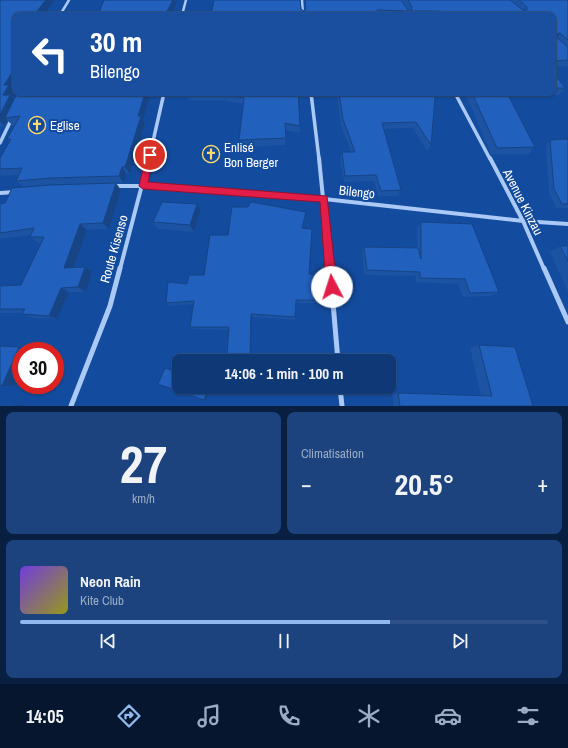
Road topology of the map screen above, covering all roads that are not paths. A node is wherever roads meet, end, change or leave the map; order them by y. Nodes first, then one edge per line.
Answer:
1 (69, 0) edge
2 (186, 0) edge
3 (302, 0) edge
4 (62, 12) edge
5 (183, 12) edge
6 (303, 12) edge
7 (163, 96) edge
8 (311, 96) edge
9 (457, 96) edge
10 (13, 115) edge
11 (0, 143) edge
12 (112, 186) edge
13 (143, 186) junction
14 (22, 191) edge
15 (0, 193) edge
16 (324, 199) junction
17 (523, 221) junction
18 (568, 224) edge
19 (568, 322) edge
20 (337, 354) edge
21 (341, 394) edge
22 (71, 406) edge
23 (342, 406) edge

1 - 4 street
2 - 5 street
3 - 6 street
7 - 13 street, Route Kisenso
8 - 16 street
9 - 17 street, Avenue Kinzau
10 - 11 street
12 - 13 street, Bilengo
13 - 16 street, Bilengo
13 - 22 street, Route Kisenso
14 - 15 street
16 - 17 street, Bilengo
16 - 20 street
17 - 18 street, Bilengo
17 - 19 street, Avenue Kinzau
21 - 23 street

